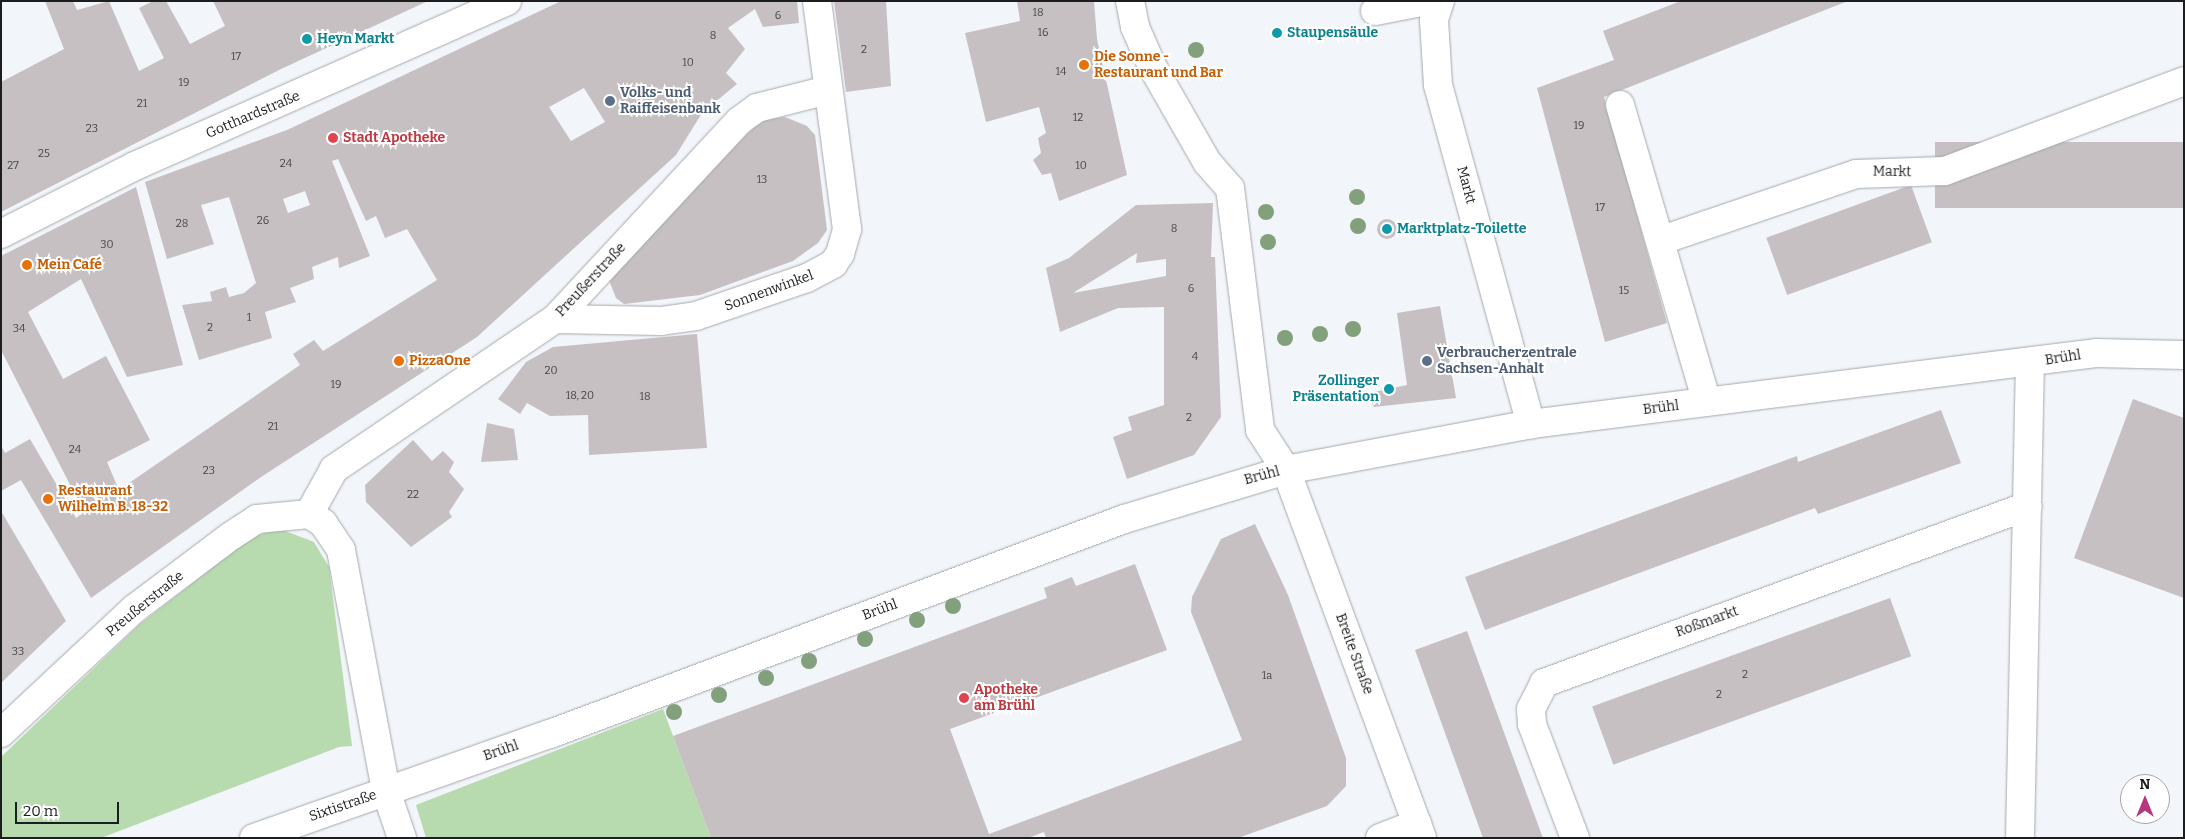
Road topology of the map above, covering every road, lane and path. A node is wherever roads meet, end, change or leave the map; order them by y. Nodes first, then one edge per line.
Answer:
1 (507, 1) edge
2 (817, 1) edge
3 (1427, 1) edge
4 (1440, 1) edge
5 (1375, 11) dead end
6 (1133, 14) edge
7 (2184, 81) edge
8 (828, 90) junction
9 (1620, 106) dead end
10 (1, 234) edge
11 (1662, 240) junction
12 (555, 319) junction
13 (2184, 355) edge
14 (2030, 364) junction
15 (1707, 402) junction
16 (1531, 424) junction
17 (1286, 470) junction
18 (2028, 506) junction
19 (309, 514) junction
20 (1, 733) edge
21 (386, 791) junction
22 (1420, 831) edge
23 (254, 838) edge
24 (402, 838) edge
25 (1380, 838) edge
26 (1575, 838) edge
27 (2020, 838) edge

1 - 10 street, Gotthardstraße
2 - 8 street, Sonnenwinkel
3 - 5 street
4 - 16 street, Markt
6 - 17 street
7 - 11 street, Markt
8 - 12 street, Preußerstraße
8 - 12 street, Sonnenwinkel
9 - 11 street
11 - 15 street
12 - 19 street, Preußerstraße
13 - 14 street, Brühl
14 - 15 street, Brühl
14 - 18 street
15 - 16 street, Brühl
16 - 17 street, Brühl
17 - 21 street, Brühl
17 - 22 street, Breite Straße
18 - 26 street, Roßmarkt
18 - 27 street
19 - 20 street, Preußerstraße
19 - 21 street
21 - 23 street, Sixtistraße
21 - 24 street, Sixtistraße
22 - 25 street

